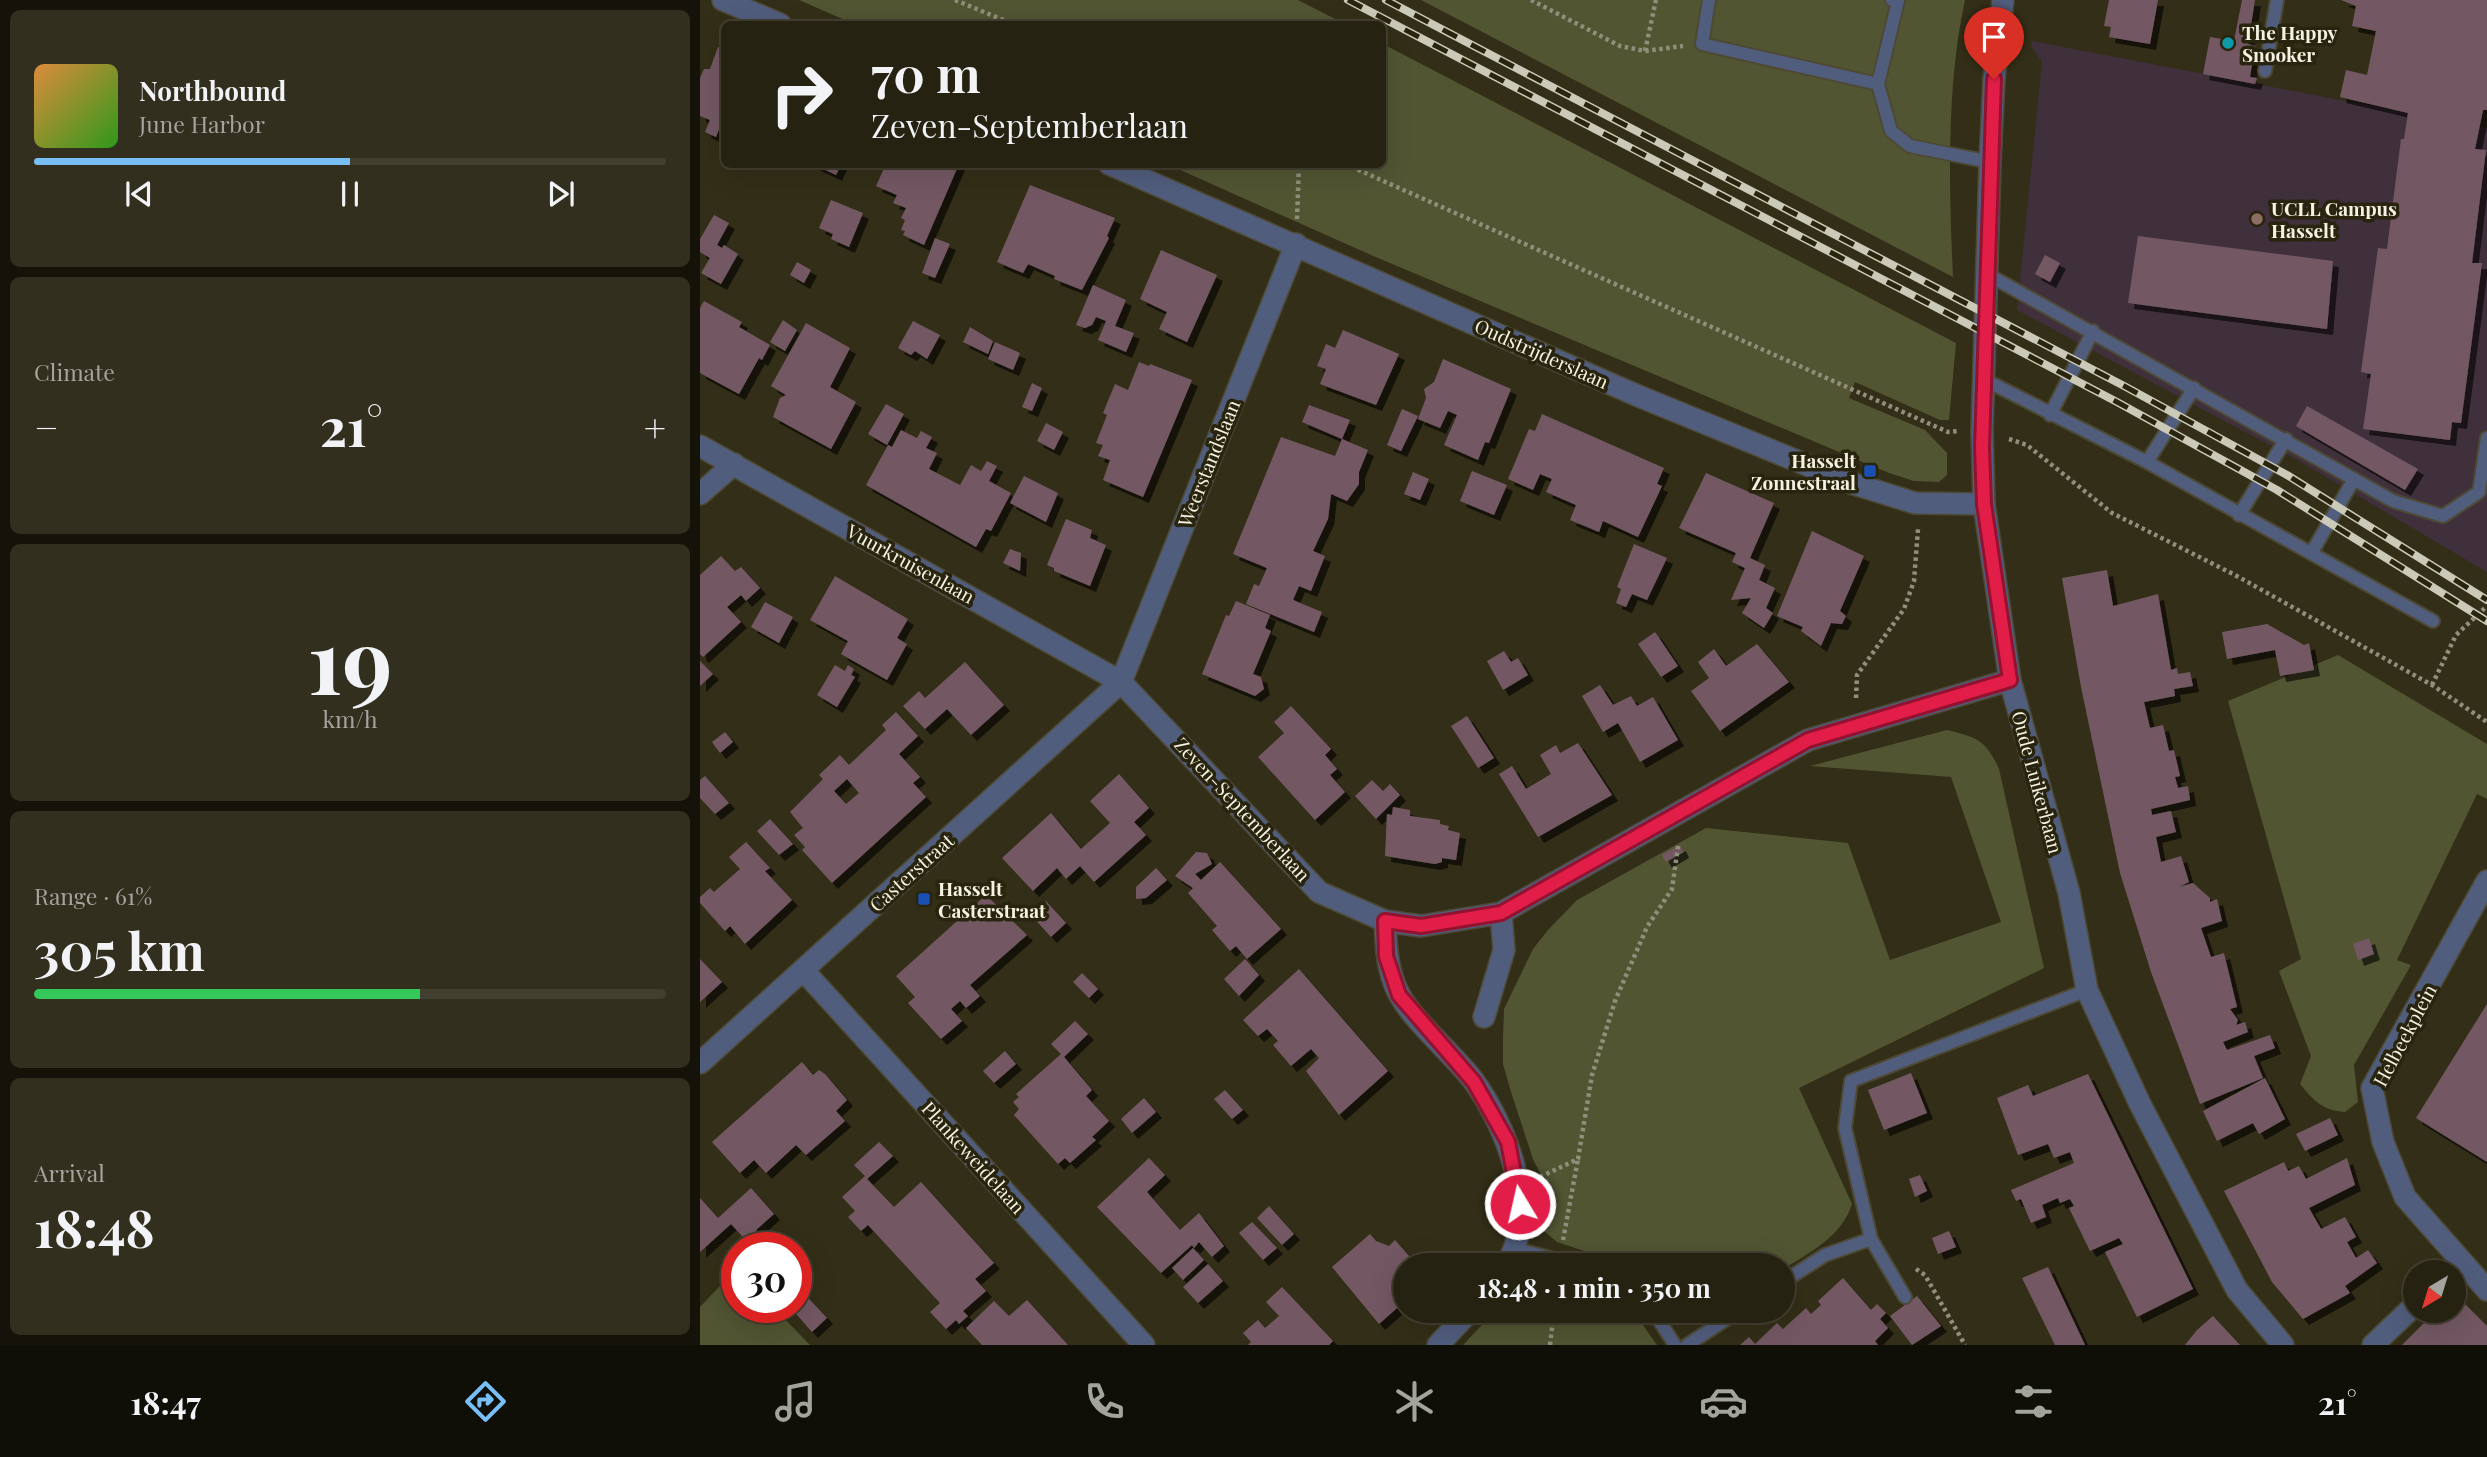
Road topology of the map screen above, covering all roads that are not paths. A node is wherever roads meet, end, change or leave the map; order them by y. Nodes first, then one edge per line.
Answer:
1 (723, 0) edge
2 (1709, 0) edge
3 (1892, 0) edge
4 (2003, 0) edge
5 (2277, 0) edge
6 (773, 21) edge
7 (2265, 71) dead end
8 (1878, 84) junction
9 (1990, 162) junction
10 (1118, 168) edge
11 (1296, 244) junction
12 (1987, 274) junction
13 (2093, 331) junction
14 (1985, 380) junction
15 (2194, 388) junction
16 (2050, 415) junction
17 (2487, 438) edge
18 (2286, 439) junction
19 (700, 446) edge
20 (2147, 462) junction
21 (734, 464) junction
22 (2354, 480) junction
23 (700, 494) edge
24 (1984, 504) junction
25 (2239, 515) junction
26 (2312, 552) junction
27 (2433, 621) dead end
28 (2010, 680) junction
29 (1121, 682) junction
30 (2487, 881) edge
31 (1501, 913) junction
32 (1385, 921) junction
33 (803, 970) junction
34 (2087, 990) junction
35 (1485, 1017) dead end
36 (700, 1063) edge
37 (1871, 1239) junction
38 (1512, 1253) edge
39 (2450, 1260) edge
40 (1795, 1274) edge
41 (2466, 1275) edge
42 (2487, 1290) edge
43 (1905, 1297) dead end
44 (2403, 1316) edge
45 (1459, 1323) edge
46 (1661, 1323) edge
47 (1721, 1323) edge
48 (1144, 1345) edge
49 (1438, 1345) edge
50 (1675, 1345) edge
51 (1687, 1345) edge
52 (2283, 1345) edge
53 (2373, 1345) edge

1 - 6 street
2 - 8 lane
3 - 8 lane
4 - 9 street, Oude Luikerbaan
5 - 7 lane
8 - 9 lane
9 - 12 street, Oude Luikerbaan
10 - 11 street, Oudstrijderslaan
11 - 24 street, Oudstrijderslaan
11 - 29 street, Weerstandslaan
12 - 13 lane
12 - 14 street, Oude Luikerbaan
13 - 15 lane
13 - 16 lane
14 - 16 lane
14 - 24 street, Oude Luikerbaan
15 - 18 lane
15 - 20 lane
16 - 20 lane
17 - 22 lane
18 - 22 lane
18 - 25 lane
19 - 21 street, Vuurkruisenlaan
20 - 25 lane
21 - 23 street
21 - 29 street, Vuurkruisenlaan
22 - 26 lane
24 - 28 street, Oude Luikerbaan
25 - 26 lane
26 - 27 lane
28 - 31 street, Zeven-Septemberlaan
28 - 34 street, Oude Luikerbaan
29 - 32 street, Zeven-Septemberlaan
29 - 33 street, Casterstraat
30 - 39 street, Helbeekplein
31 - 32 street, Zeven-Septemberlaan
31 - 35 street
32 - 38 street
33 - 36 street, Casterstraat
33 - 48 street, Plankeweidelaan
34 - 37 lane
34 - 52 street, Oude Luikerbaan
37 - 40 lane
37 - 43 lane
41 - 42 street, Helbeekplein
44 - 53 street
45 - 49 street
46 - 50 lane
47 - 51 lane

